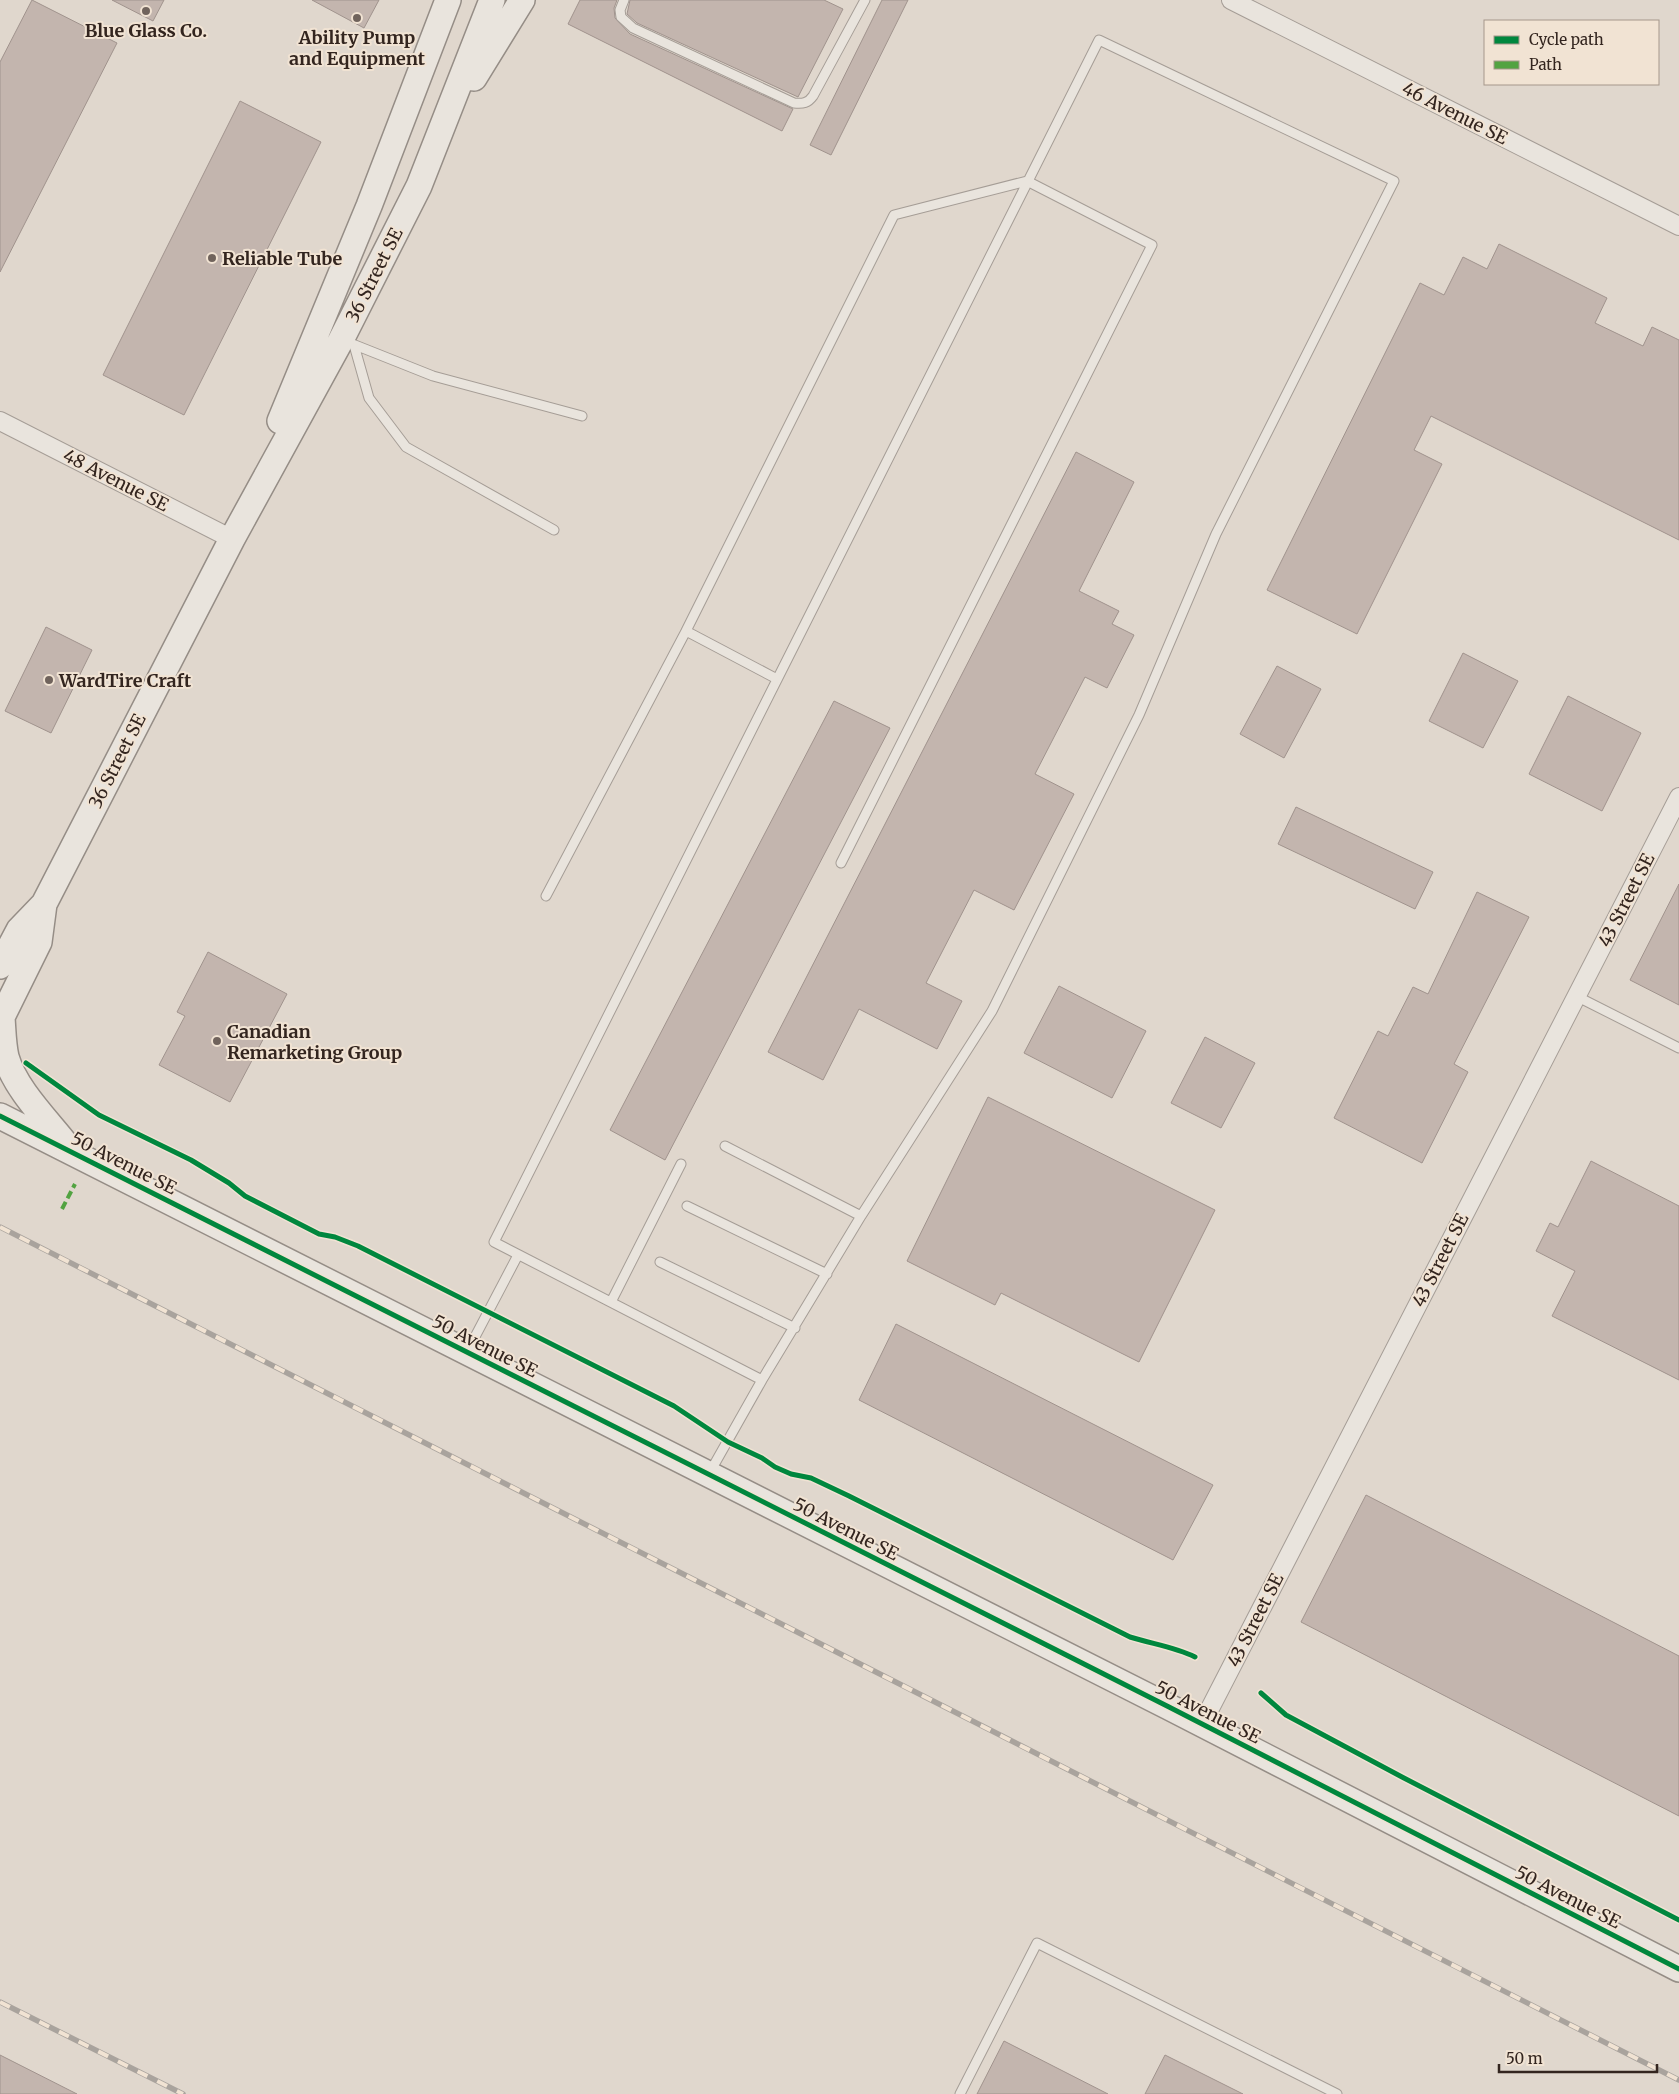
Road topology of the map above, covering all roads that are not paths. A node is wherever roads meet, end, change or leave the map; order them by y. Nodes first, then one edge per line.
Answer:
1 (448, 0) edge
2 (492, 0) edge
3 (522, 0) edge
4 (624, 0) edge
5 (865, 0) edge
6 (1231, 0) edge
7 (447, 114) junction
8 (1027, 181) junction
9 (1679, 226) edge
10 (347, 342) junction
11 (582, 416) dead end
12 (0, 421) edge
13 (554, 530) dead end
14 (232, 539) junction
15 (686, 631) junction
16 (776, 680) junction
17 (1679, 797) edge
18 (841, 863) dead end
19 (546, 896) dead end
20 (44, 904) junction
21 (0, 966) edge
22 (1576, 996) junction
23 (1, 1020) edge
24 (1679, 1048) edge
25 (0, 1116) edge
26 (725, 1146) dead end
27 (73, 1152) junction
28 (682, 1164) dead end
29 (687, 1206) dead end
30 (862, 1216) junction
31 (518, 1255) junction
32 (660, 1262) dead end
33 (827, 1274) junction
34 (611, 1302) junction
35 (795, 1328) junction
36 (467, 1353) junction
37 (762, 1380) junction
38 (709, 1475) junction
39 (1202, 1724) junction
40 (1679, 1969) edge
41 (960, 2094) edge
42 (1337, 2094) edge

1 - 14 street, 36 Street SE
2 - 7 street, 36 Street SE
3 - 7 street
4 - 5 lane
6 - 9 street, 46 Avenue SE
7 - 10 street, 36 Street SE
8 - 15 lane
8 - 16 lane
8 - 18 lane
8 - 30 lane
10 - 11 lane
10 - 13 lane
10 - 14 street, 36 Street SE
12 - 14 street, 48 Avenue SE
14 - 20 street, 36 Street SE
15 - 16 lane
15 - 19 lane
16 - 31 lane
17 - 22 street, 43 Street SE
20 - 21 street, 36 Street SE
20 - 23 street, 36 Street SE
22 - 24 lane
22 - 39 street, 43 Street SE
23 - 27 street
25 - 27 street, 50 Avenue SE
26 - 30 lane
27 - 36 street, 50 Avenue SE
28 - 34 lane
29 - 33 lane
30 - 33 lane
31 - 34 lane
31 - 36 lane
32 - 35 lane
33 - 35 lane
34 - 37 lane
35 - 37 lane
36 - 38 street, 50 Avenue SE
37 - 38 lane
38 - 39 street, 50 Avenue SE
39 - 40 street, 50 Avenue SE
41 - 42 lane

